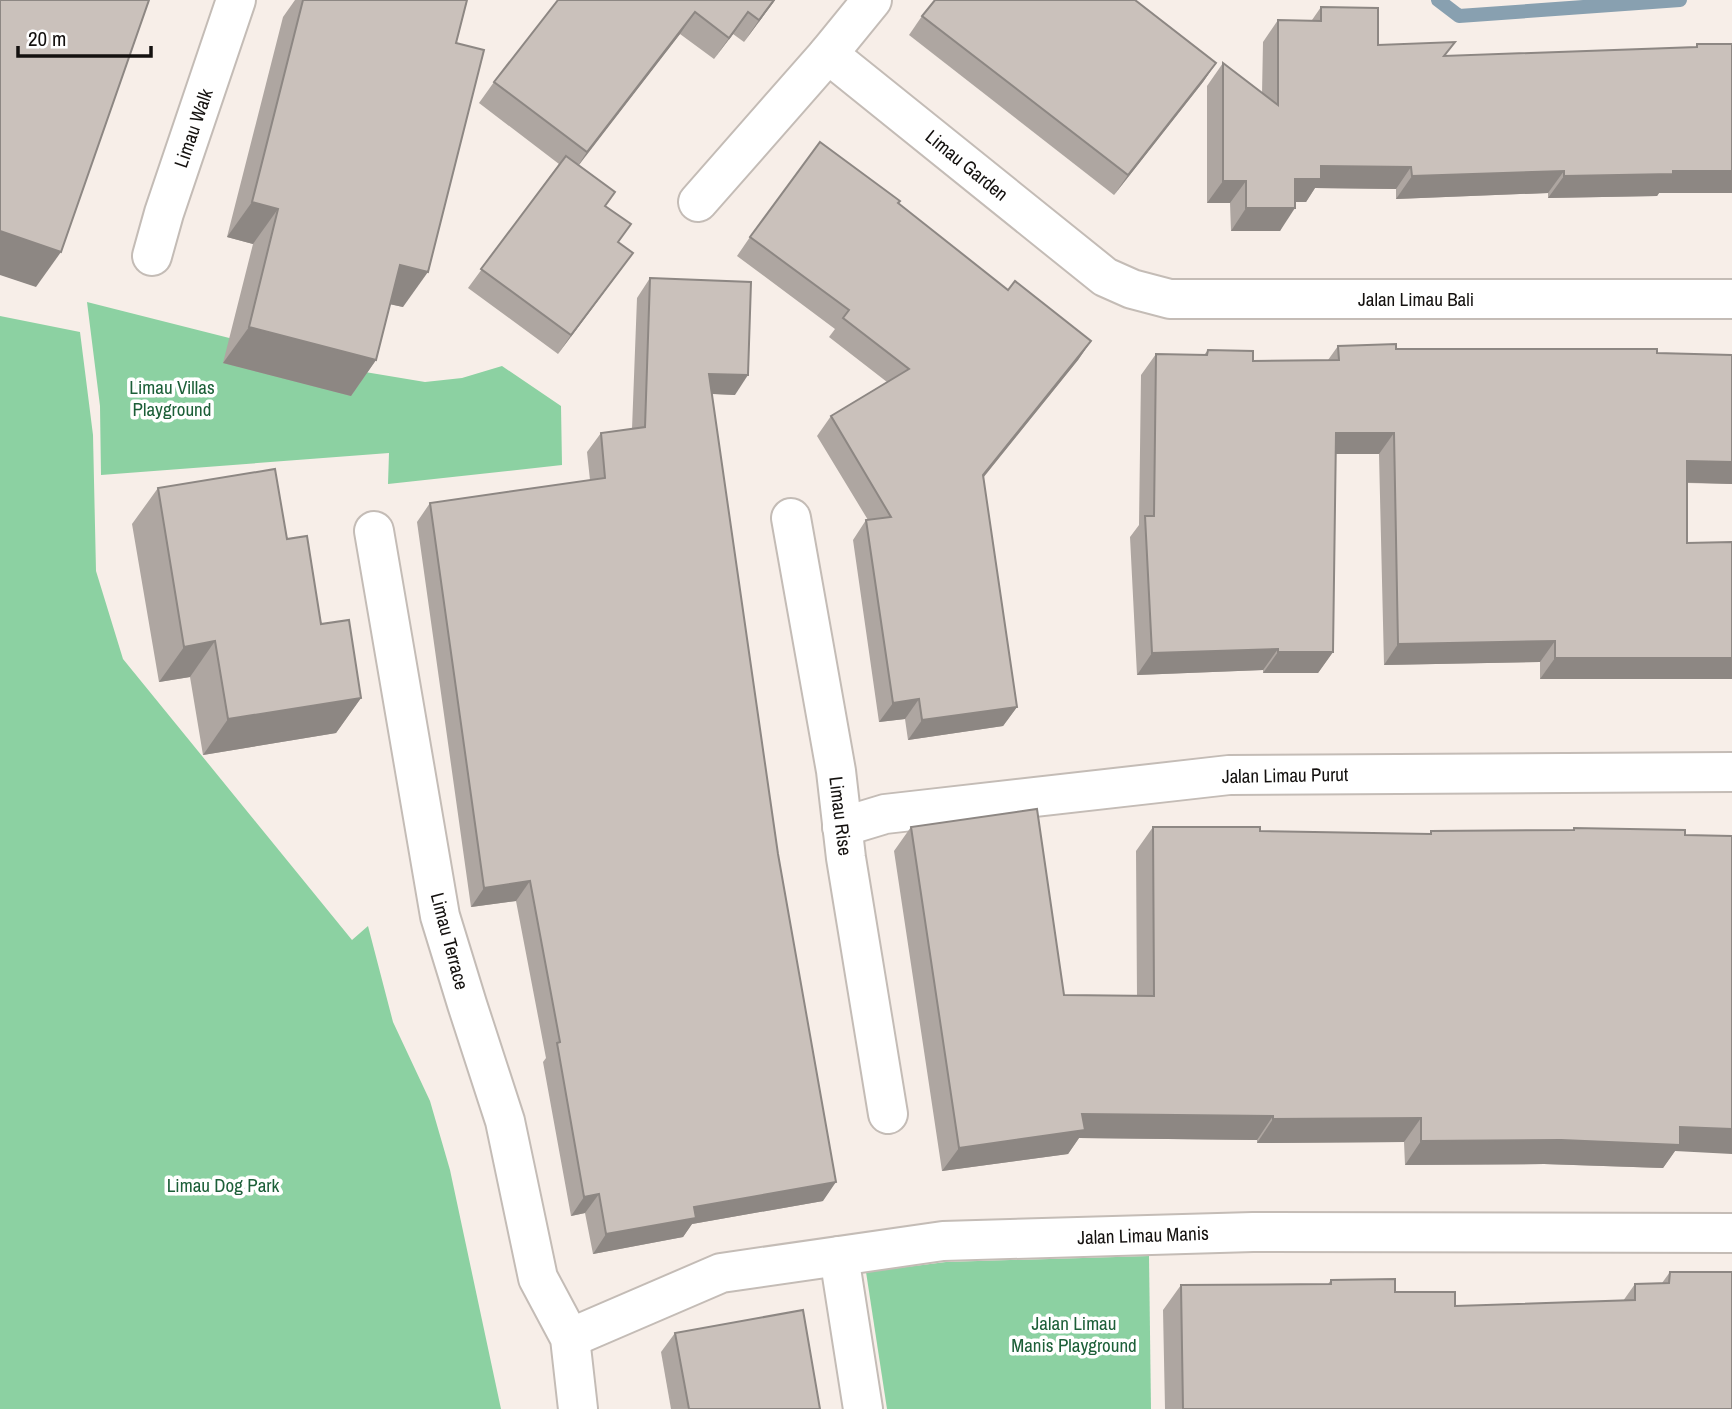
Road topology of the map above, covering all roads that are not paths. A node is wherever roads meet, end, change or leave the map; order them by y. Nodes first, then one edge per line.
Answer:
1 (236, 0) edge
2 (872, 0) edge
3 (828, 54) junction
4 (698, 202) dead end
5 (152, 256) dead end
6 (1105, 276) joint
7 (1732, 299) edge
8 (790, 518) dead end
9 (374, 531) dead end
10 (1732, 772) edge
11 (842, 827) junction
12 (888, 1114) dead end
13 (1732, 1233) edge
14 (839, 1256) junction
15 (570, 1338) junction
16 (578, 1409) edge
17 (863, 1409) edge

1 - 5 street, Limau Walk
2 - 3 street
3 - 4 street
3 - 6 street, Limau Garden
6 - 7 street, Jalan Limau Bali
8 - 11 street, Limau Rise
9 - 15 street, Limau Terrace
10 - 11 street, Jalan Limau Purut
11 - 12 street, Limau Rise
13 - 14 street, Jalan Limau Manis
14 - 15 street, Jalan Limau Manis
14 - 17 street
15 - 16 street

